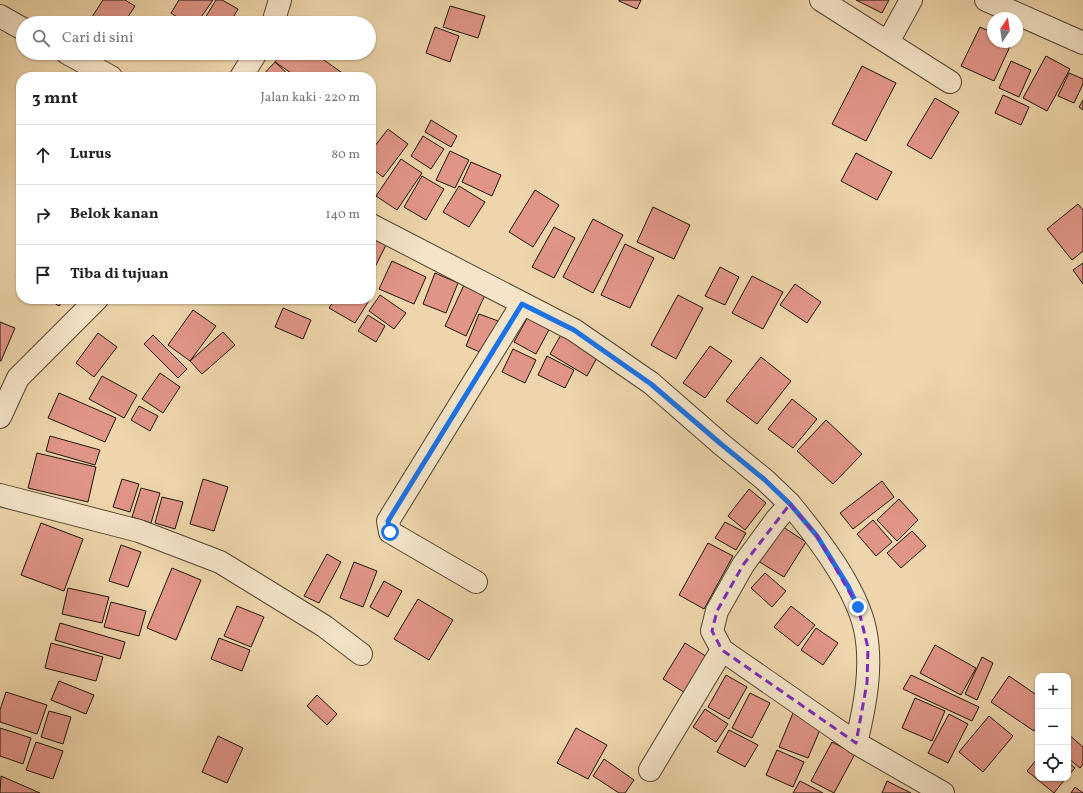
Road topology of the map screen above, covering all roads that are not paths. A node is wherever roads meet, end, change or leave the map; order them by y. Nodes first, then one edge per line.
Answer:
1 (280, 0) edge
2 (821, 0) edge
3 (911, 0) edge
4 (986, 0) edge
5 (0, 16) edge
6 (275, 16) edge
7 (16, 25) edge
8 (888, 42) junction
9 (1083, 43) edge
10 (80, 60) edge
11 (252, 60) edge
12 (102, 72) edge
13 (244, 72) edge
14 (950, 82) dead end
15 (376, 228) edge
16 (92, 304) edge
17 (522, 304) junction
18 (0, 417) edge
19 (0, 495) edge
20 (790, 504) junction
21 (476, 582) dead end
22 (722, 650) junction
23 (361, 654) dead end
24 (856, 743) junction
25 (650, 770) dead end
26 (933, 791) edge

1 - 6 street
2 - 8 street
3 - 8 street
4 - 9 street
5 - 7 street
8 - 14 street
10 - 12 street
11 - 13 street
15 - 17 street
16 - 18 street
17 - 20 street
17 - 21 street
19 - 23 street
20 - 22 street
20 - 24 street
22 - 24 street
22 - 25 street
24 - 26 street

